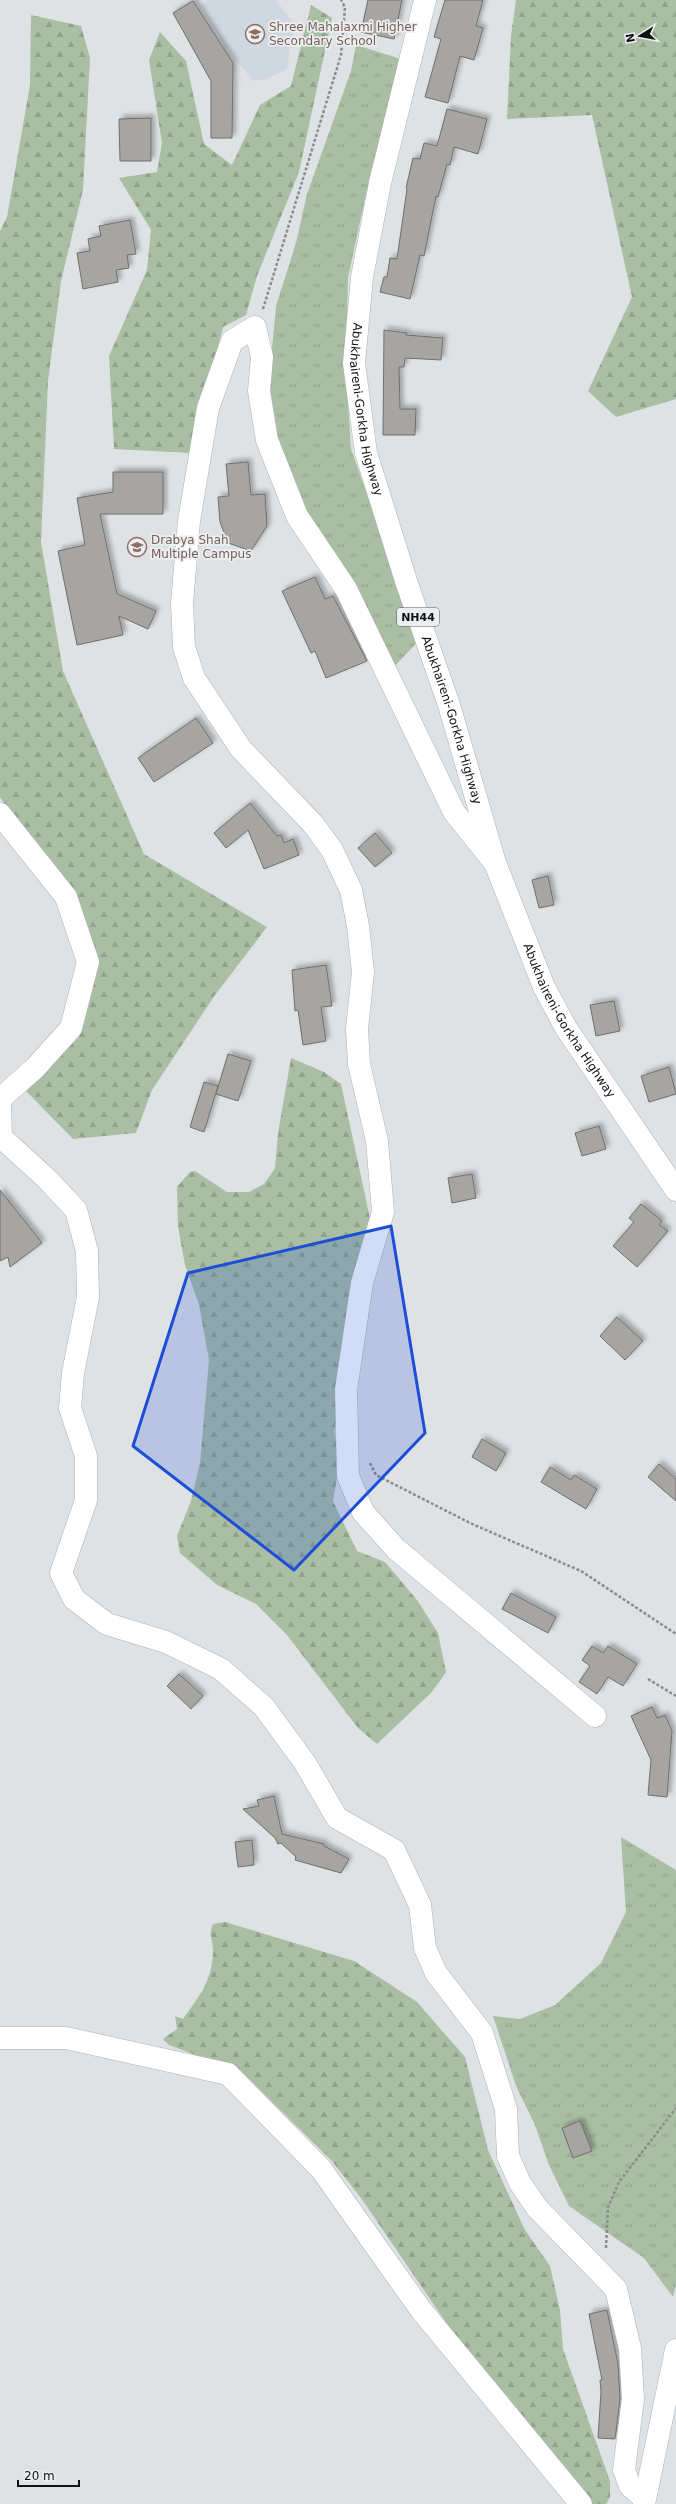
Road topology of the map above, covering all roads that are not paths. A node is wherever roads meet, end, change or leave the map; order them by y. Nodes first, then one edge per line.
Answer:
1 (425, 0) edge
2 (0, 814) edge
3 (495, 863) junction
4 (0, 1099) edge
5 (676, 1190) edge
6 (595, 1716) dead end
7 (0, 2038) edge
8 (676, 2350) edge
9 (644, 2501) edge
10 (581, 2504) edge

1 - 3 street, Abukhaireni-Gorkha Highway / NH44
2 - 4 street
3 - 5 street, Abukhaireni-Gorkha Highway / NH44
3 - 6 street
4 - 9 street
7 - 10 street
8 - 9 street

